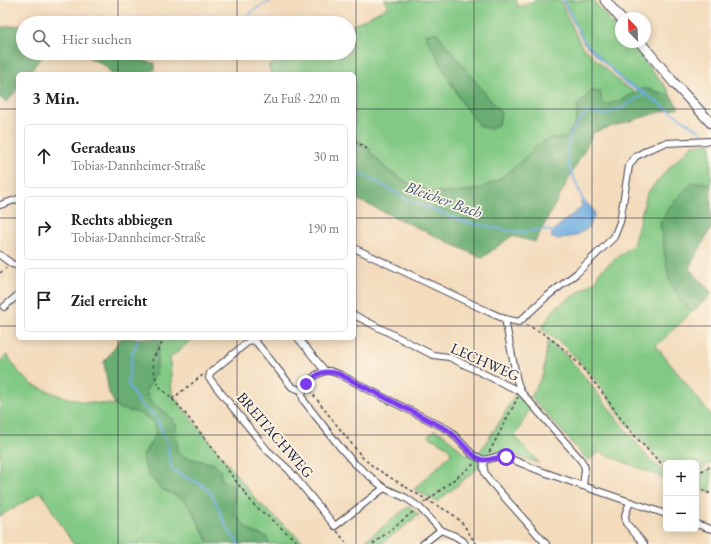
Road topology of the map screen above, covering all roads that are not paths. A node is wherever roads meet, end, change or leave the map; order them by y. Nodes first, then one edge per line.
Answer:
1 (605, 0) edge
2 (615, 12) edge
3 (645, 48) edge
4 (711, 123) edge
5 (711, 141) edge
6 (16, 200) edge
7 (0, 205) edge
8 (356, 249) edge
9 (0, 255) edge
10 (16, 265) edge
11 (16, 297) edge
12 (4, 307) dead end
13 (356, 316) edge
14 (505, 319) junction
15 (300, 340) edge
16 (325, 371) junction
17 (303, 390) junction
18 (521, 392) junction
19 (482, 459) junction
20 (583, 486) junction
21 (384, 488) junction
22 (630, 502) junction
23 (663, 513) edge
24 (699, 525) edge
25 (711, 529) edge
26 (441, 530) junction
27 (423, 544) edge
28 (465, 544) edge
29 (546, 544) edge
30 (644, 544) edge

1 - 2 main road
3 - 4 main road
5 - 14 street
6 - 7 street
8 - 14 street
9 - 10 street
11 - 12 street
13 - 18 street, LECHWEG
14 - 18 street
15 - 16 street
16 - 17 street
16 - 19 street
17 - 21 street
17 - 21 street, BREITACHWEG
18 - 20 street, LECHWEG
19 - 20 street
19 - 29 street
20 - 22 street
21 - 26 street
22 - 23 street
22 - 30 street
24 - 25 street
26 - 27 street
26 - 28 street

